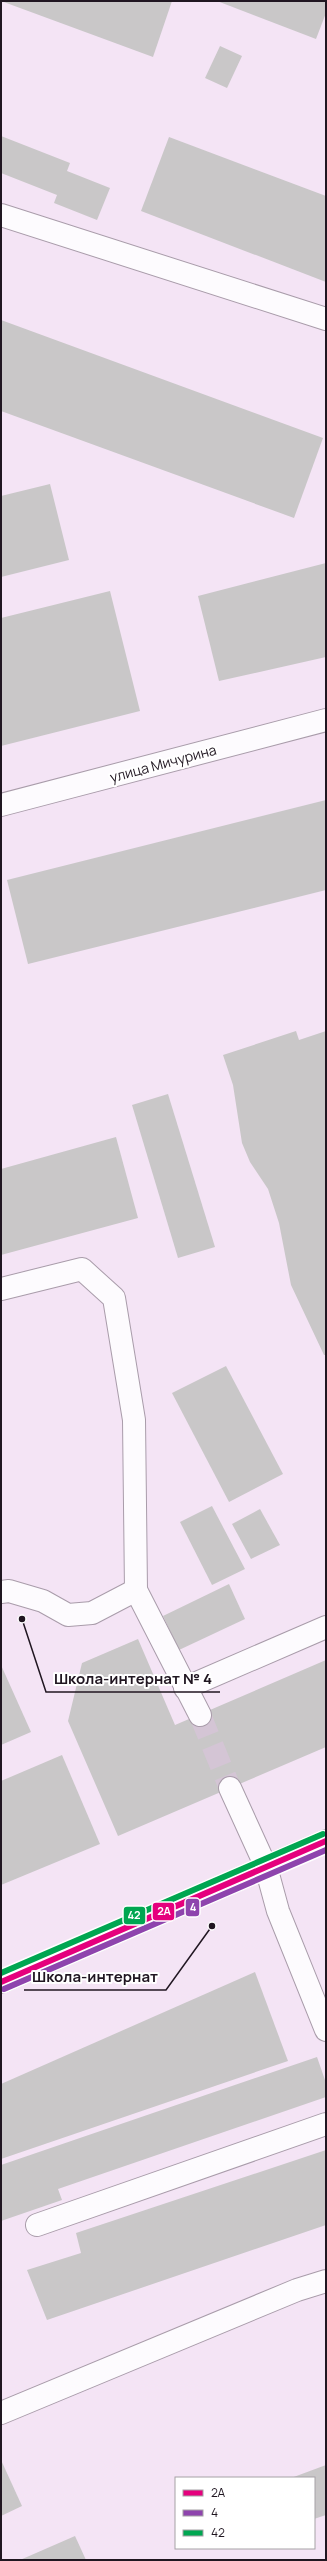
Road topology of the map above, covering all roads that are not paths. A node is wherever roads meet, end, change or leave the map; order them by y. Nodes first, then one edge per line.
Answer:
1 (1, 215) edge
2 (326, 319) edge
3 (326, 720) edge
4 (1, 805) edge
5 (1, 1289) edge
6 (136, 1590) junction
7 (1, 1592) edge
8 (326, 1627) edge
9 (185, 1688) junction
10 (200, 1715) tunnel mouth
11 (230, 1788) tunnel mouth
12 (326, 1841) edge
13 (266, 1867) junction
14 (1, 1982) edge
15 (326, 2030) edge
16 (326, 2124) edge
17 (37, 2224) dead end
18 (326, 2281) edge
19 (1, 2412) edge

1 - 2 main road
3 - 4 main road, улица Мичурина
5 - 6 main road
6 - 7 main road
6 - 9 main road
8 - 9 main road
9 - 10 main road
11 - 13 main road
12 - 13 main road
13 - 14 main road
13 - 15 main road
16 - 17 main road
18 - 19 main road

